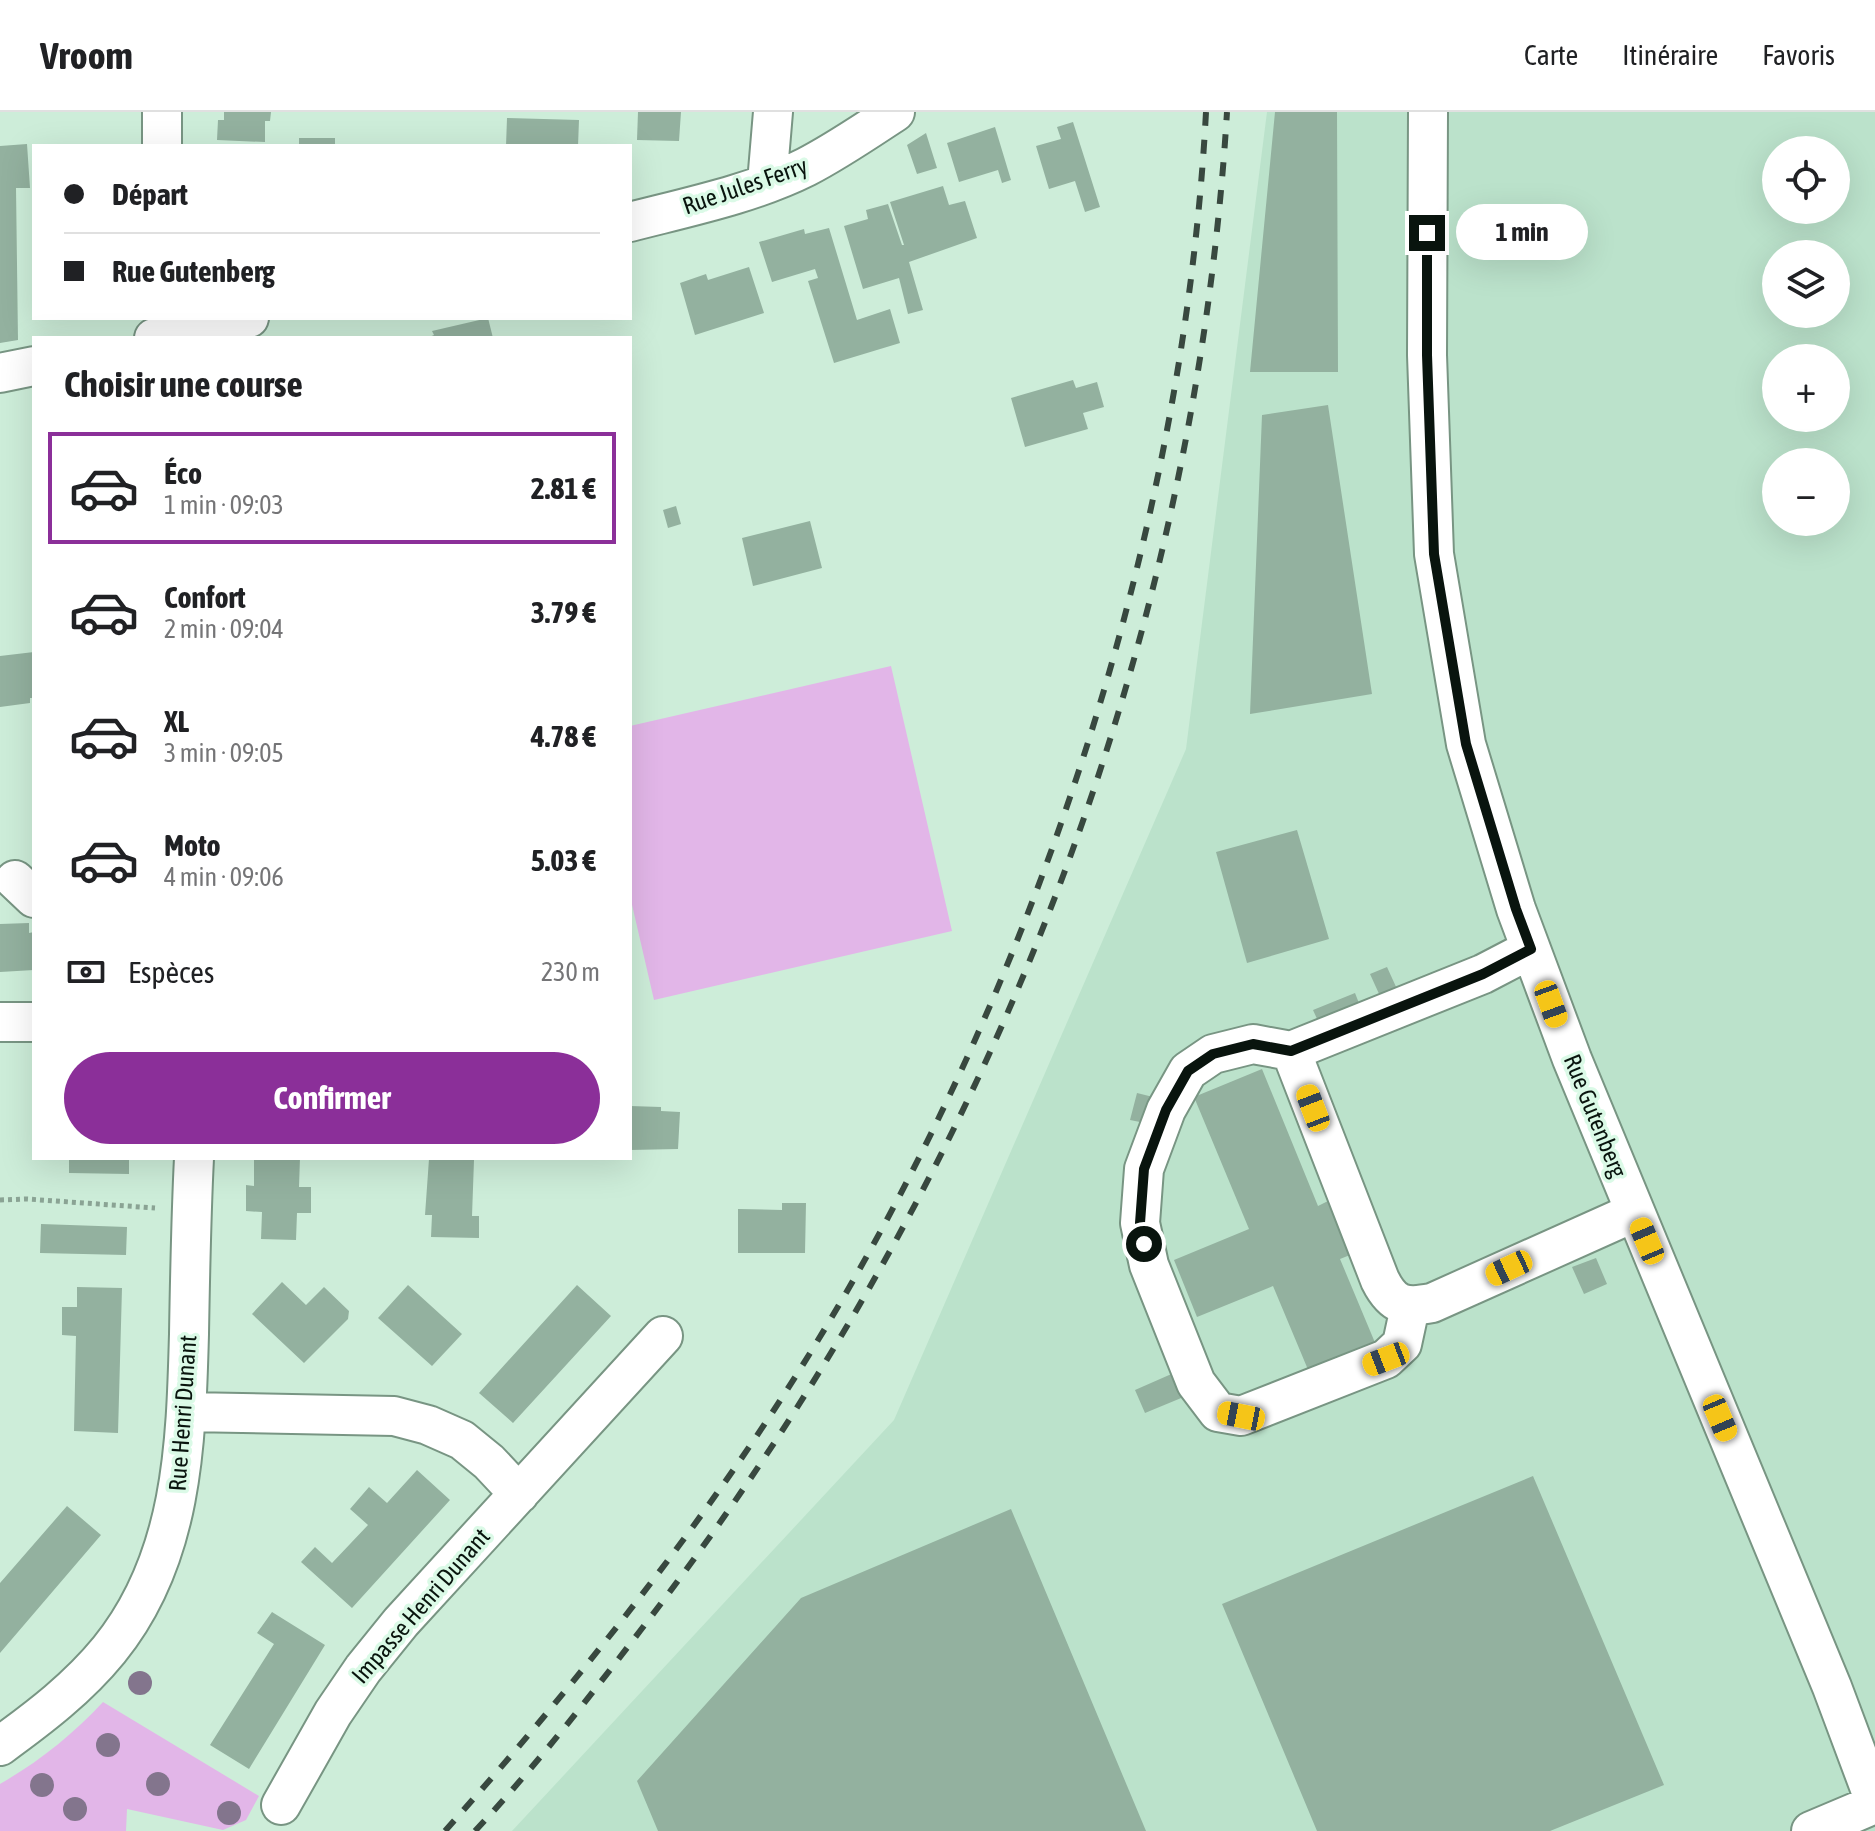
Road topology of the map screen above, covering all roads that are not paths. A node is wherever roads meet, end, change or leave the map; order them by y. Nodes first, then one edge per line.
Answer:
1 (162, 112) edge
2 (773, 112) edge
3 (895, 112) edge
4 (1428, 112) edge
5 (162, 144) edge
6 (767, 183) junction
7 (632, 221) edge
8 (240, 320) edge
9 (165, 336) edge
10 (32, 366) edge
11 (0, 373) edge
12 (1531, 949) junction
13 (0, 1022) edge
14 (32, 1022) edge
15 (1291, 1051) junction
16 (194, 1160) edge
17 (1635, 1212) junction
18 (1410, 1307) junction
19 (663, 1336) dead end
20 (187, 1412) junction
21 (519, 1494) junction
22 (0, 1746) edge
23 (1875, 1803) edge
24 (281, 1805) dead end
25 (1811, 1831) edge

1 - 5 street
2 - 6 street
3 - 6 street, Rue Jules Ferry
4 - 12 street, Rue Gutenberg
6 - 7 street, Rue Jules Ferry
8 - 9 street
10 - 11 street
12 - 15 street
12 - 17 street, Rue Gutenberg
13 - 14 street
15 - 18 street
15 - 18 street
16 - 20 street, Rue Henri Dunant
17 - 18 street
17 - 23 street, Rue Gutenberg
19 - 21 street, Impasse Henri Dunant
20 - 21 street
20 - 22 street, Rue Henri Dunant
21 - 24 street, Impasse Henri Dunant
23 - 25 street

